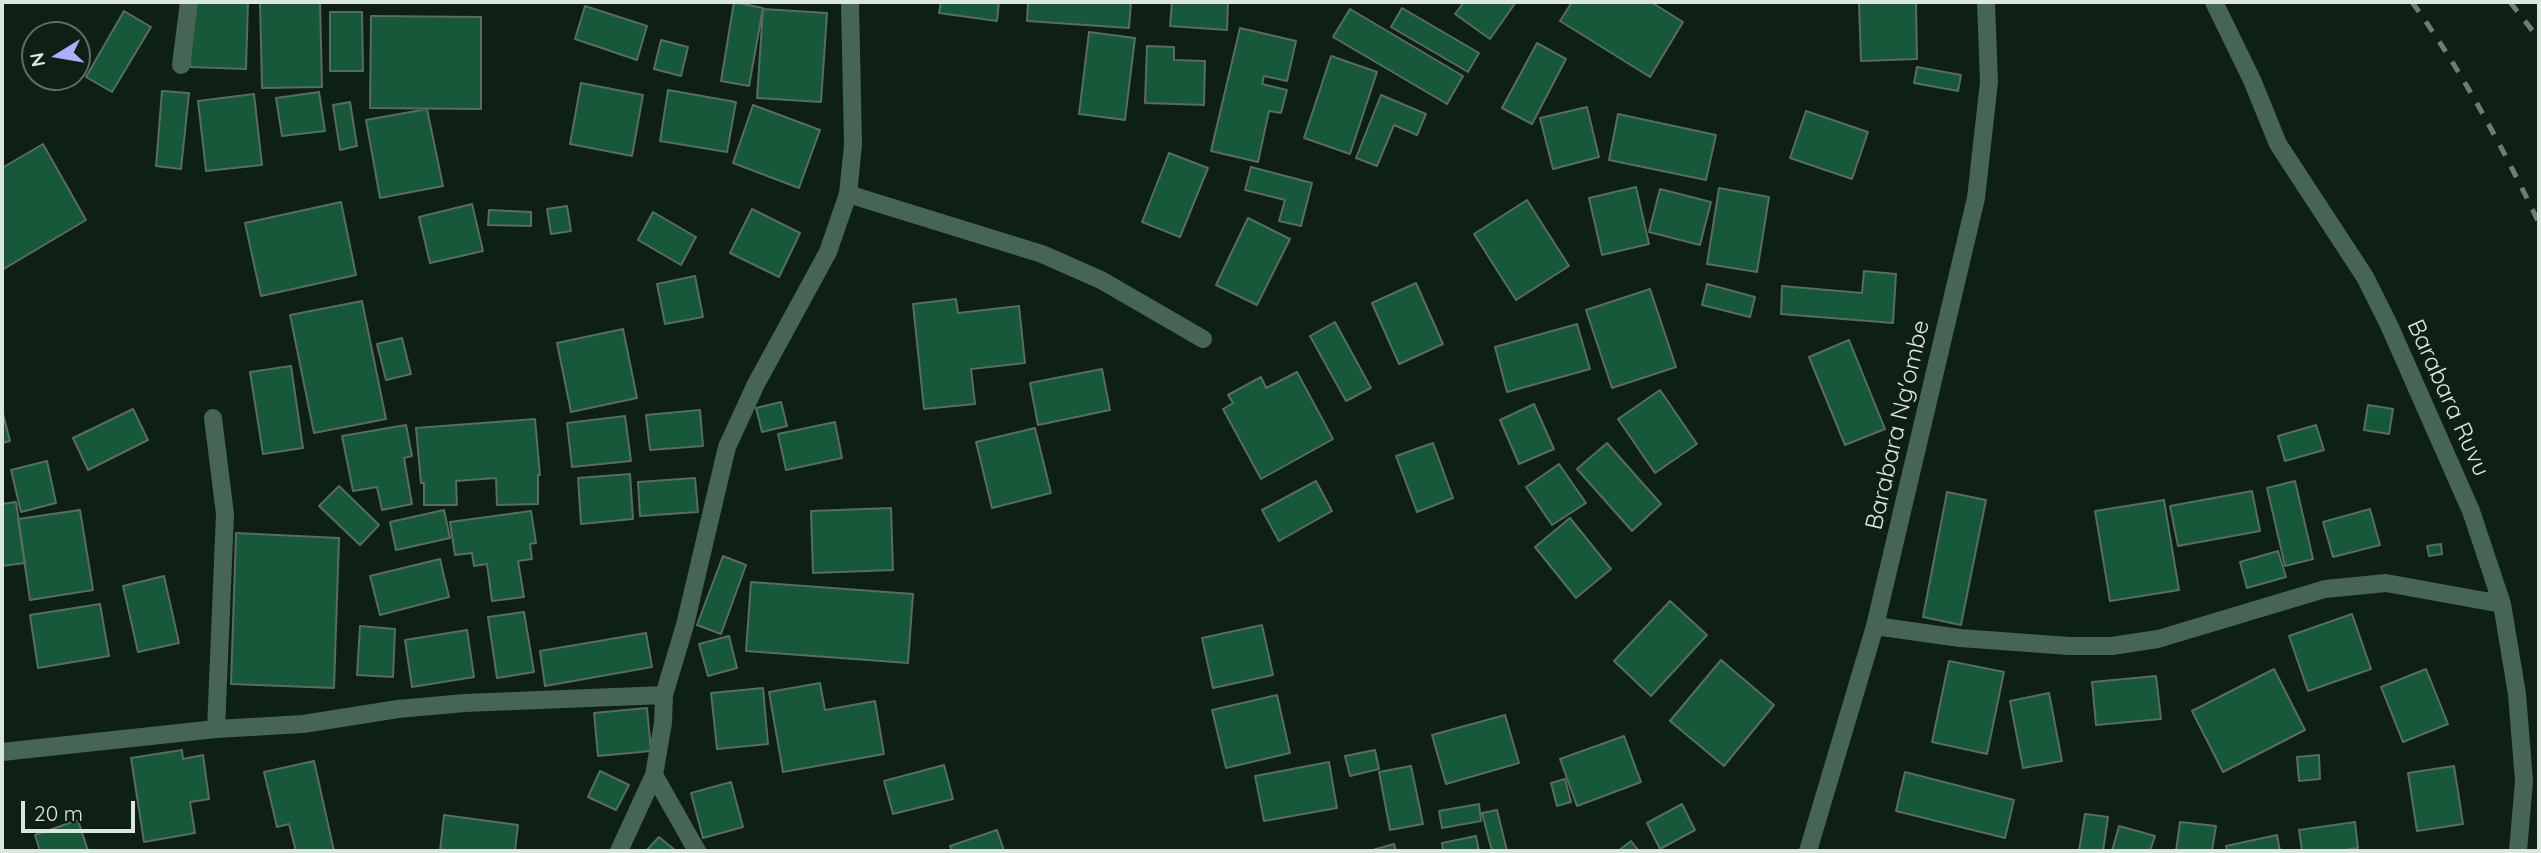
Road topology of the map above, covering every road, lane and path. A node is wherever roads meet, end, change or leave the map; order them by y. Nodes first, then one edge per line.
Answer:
1 (189, 2) edge
2 (850, 2) edge
3 (1986, 2) edge
4 (2214, 2) edge
5 (181, 65) dead end
6 (848, 194) junction
7 (1203, 339) dead end
8 (212, 418) dead end
9 (2502, 604) junction
10 (1875, 626) junction
11 (664, 695) junction
12 (216, 729) junction
13 (2, 752) edge
14 (654, 775) junction
15 (620, 851) edge
16 (696, 851) edge
17 (1808, 851) edge
18 (2518, 851) edge

1 - 5 street
2 - 6 street
3 - 10 street, Barabara Ng'ombe
4 - 9 street, Barabara Ruvu
6 - 7 street
6 - 11 street
8 - 12 street
9 - 10 street
9 - 18 street, Barabara Ruvu
10 - 17 street, Barabara Ng'ombe
11 - 12 street
11 - 14 street
12 - 13 street
14 - 15 street
14 - 16 street

